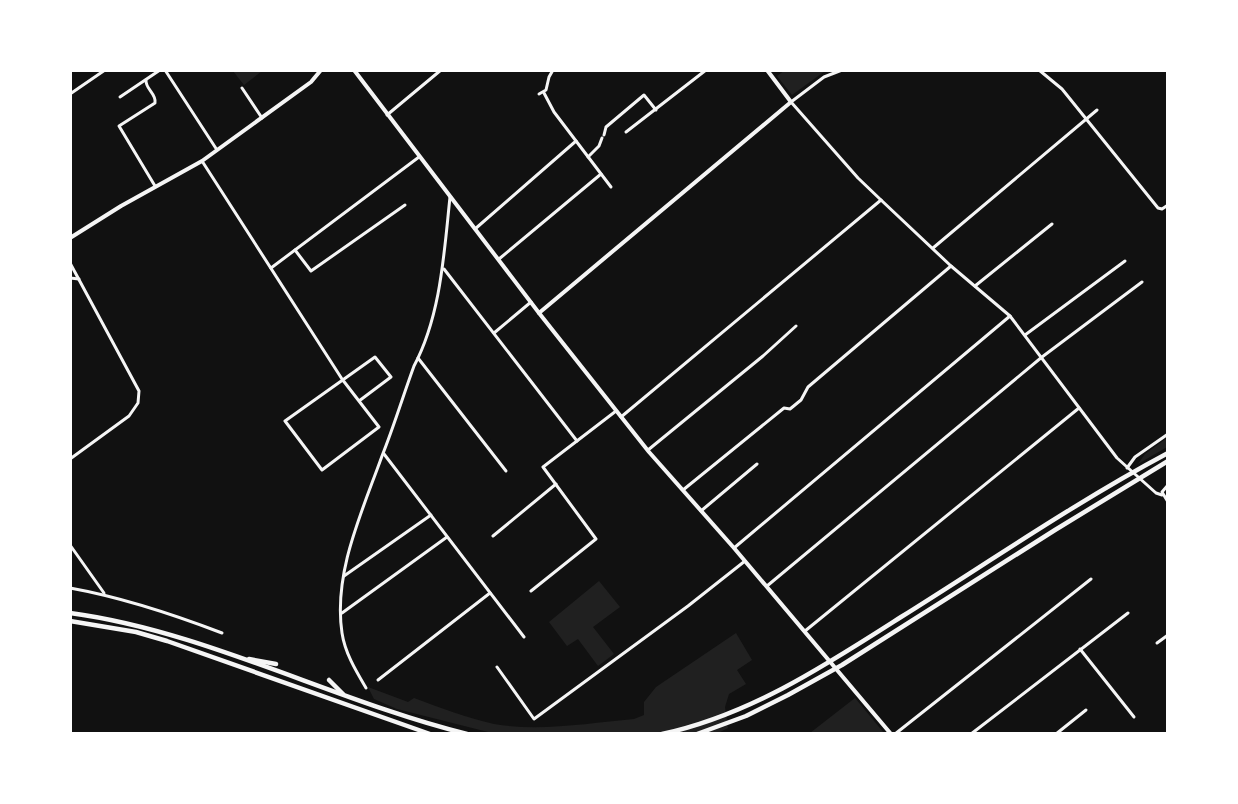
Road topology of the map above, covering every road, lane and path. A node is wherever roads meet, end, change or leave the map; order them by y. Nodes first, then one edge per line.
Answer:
1 (105, 70) edge
2 (160, 70) edge
3 (165, 70) edge
4 (321, 70) edge
5 (441, 70) edge
6 (553, 70) edge
7 (706, 70) edge
8 (767, 70) edge
9 (842, 70) edge
10 (1039, 70) edge
11 (354, 71) edge
12 (700, 72) edge
13 (146, 80) junction
14 (242, 88) dead end
15 (544, 93) junction
16 (70, 94) edge
17 (539, 94) dead end
18 (120, 97) dead end
19 (791, 102) junction
20 (656, 110) junction
21 (1097, 110) dead end
22 (387, 115) junction
23 (262, 118) junction
24 (1085, 119) junction
25 (626, 132) dead end
26 (576, 141) junction
27 (217, 150) junction
28 (419, 157) junction
29 (588, 157) junction
30 (201, 161) junction
31 (601, 174) junction
32 (155, 186) junction
33 (611, 187) dead end
34 (450, 197) junction
35 (881, 200) junction
36 (405, 205) dead end
37 (1167, 206) edge
38 (1052, 224) dead end
39 (475, 230) junction
40 (71, 238) edge
41 (933, 248) junction
42 (295, 250) junction
43 (498, 260) junction
44 (1125, 261) dead end
45 (70, 263) edge
46 (951, 266) junction
47 (271, 268) junction
48 (443, 268) junction
49 (70, 278) edge
50 (79, 279) junction
51 (1142, 282) dead end
52 (975, 286) junction
53 (531, 302) junction
54 (539, 313) junction
55 (1010, 316) junction
56 (796, 326) dead end
57 (494, 333) junction
58 (1025, 335) junction
59 (1042, 357) junction
60 (418, 358) junction
61 (342, 379) junction
62 (359, 401) junction
63 (1079, 408) junction
64 (616, 411) junction
65 (621, 417) junction
66 (1167, 434) edge
67 (577, 441) junction
68 (648, 450) junction
69 (384, 453) junction
70 (1167, 453) edge
71 (70, 459) edge
72 (1167, 461) edge
73 (757, 464) dead end
74 (1128, 468) junction
75 (506, 471) dead end
76 (556, 484) junction
77 (1166, 487) edge
78 (1151, 488) junction
79 (683, 490) junction
80 (1162, 495) junction
81 (1167, 502) edge
82 (701, 511) junction
83 (430, 515) junction
84 (493, 536) dead end
85 (447, 537) junction
86 (70, 545) edge
87 (734, 548) junction
88 (745, 561) junction
89 (344, 576) junction
90 (1092, 579) dead end
91 (767, 586) junction
92 (70, 588) edge
93 (531, 591) dead end
94 (490, 593) junction
95 (105, 595) junction
96 (70, 613) edge
97 (1128, 613) dead end
98 (342, 614) junction
99 (70, 621) edge
100 (805, 631) junction
101 (222, 633) dead end
102 (1167, 635) edge
103 (524, 637) dead end
104 (1157, 643) dead end
105 (1080, 649) junction
106 (237, 657) junction
107 (276, 664) dead end
108 (497, 667) dead end
109 (329, 680) dead end
110 (378, 680) dead end
111 (366, 688) dead end
112 (348, 697) junction
113 (1086, 711) dead end
114 (1134, 717) dead end
115 (430, 734) edge
116 (467, 734) edge
117 (662, 734) edge
118 (697, 734) edge
119 (893, 734) edge
120 (971, 734) edge
121 (1056, 734) edge

1 - 16 street
2 - 13 street
3 - 27 street
4 - 23 street
5 - 22 street
6 - 15 street
7 - 12 street
8 - 19 street
9 - 19 street
10 - 24 street
11 - 22 street
12 - 20 street
13 - 18 street
13 - 32 street
14 - 23 street
15 - 17 street
15 - 26 street
19 - 35 street
19 - 54 street
20 - 25 street
20 - 29 street
21 - 24 street
22 - 28 street
23 - 27 street
24 - 37 street
24 - 41 street
26 - 29 street
26 - 39 street
27 - 30 street
28 - 34 street
28 - 42 street
29 - 31 street
30 - 32 street
30 - 47 street
31 - 33 street
31 - 43 street
32 - 40 street
34 - 39 street
34 - 48 street
35 - 41 street
35 - 65 street
36 - 42 street
38 - 52 street
39 - 43 street
41 - 46 street
42 - 47 street
43 - 53 street
44 - 58 street
45 - 50 street
46 - 52 street
46 - 79 street
47 - 61 street
48 - 57 street
48 - 60 street
49 - 50 street
50 - 71 street
51 - 59 street
52 - 55 street
53 - 54 street
53 - 57 street
54 - 64 street
55 - 58 street
55 - 87 street
56 - 68 street
57 - 67 street
58 - 59 street
59 - 63 street
59 - 91 street
60 - 69 street
60 - 75 street
61 - 62 street
61 - 62 street
61 - 62 street
63 - 74 street
63 - 100 street
64 - 65 street
64 - 67 street
65 - 68 street
66 - 74 street
67 - 76 street
68 - 79 street
69 - 83 street
69 - 89 street
70 - 117 highway
72 - 118 highway
73 - 82 street
74 - 78 street
76 - 84 street
76 - 93 street
77 - 78 street
77 - 80 street
78 - 80 street
79 - 82 street
80 - 81 street
82 - 87 street
83 - 85 street
83 - 89 street
85 - 94 street
85 - 98 street
86 - 95 street
87 - 88 street
88 - 91 street
88 - 108 street
89 - 98 street
90 - 119 street
91 - 100 street
92 - 95 street
94 - 103 street
94 - 110 street
95 - 101 street
96 - 106 highway
97 - 105 street
98 - 111 street
99 - 115 highway
100 - 119 street
102 - 104 street
105 - 114 street
105 - 120 street
106 - 107 highway
106 - 112 highway
109 - 112 highway
112 - 116 highway
113 - 121 street

